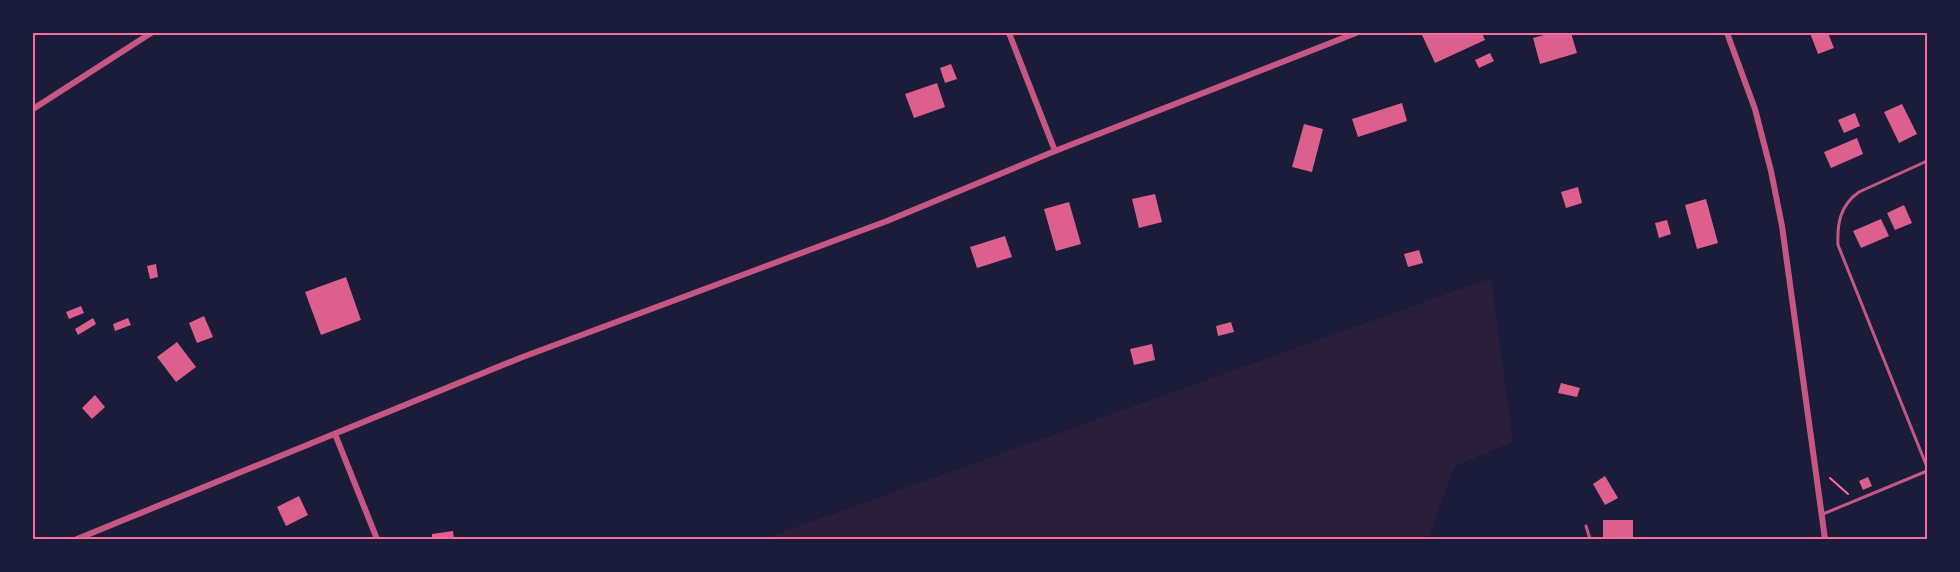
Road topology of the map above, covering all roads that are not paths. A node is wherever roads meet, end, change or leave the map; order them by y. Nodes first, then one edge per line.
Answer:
1 (151, 33) edge
2 (1009, 33) edge
3 (1356, 33) edge
4 (1727, 33) edge
5 (33, 110) edge
6 (1055, 151) junction
7 (1927, 161) edge
8 (335, 434) junction
9 (1927, 469) edge
10 (1822, 515) junction
11 (1586, 526) dead end
12 (77, 539) edge
13 (377, 539) edge
14 (1590, 539) edge
15 (1825, 539) edge

1 - 5 street
2 - 6 street
3 - 6 street
4 - 10 street
6 - 8 street
7 - 9 lane
8 - 12 street
8 - 13 street
9 - 10 lane
10 - 15 street
11 - 14 lane

